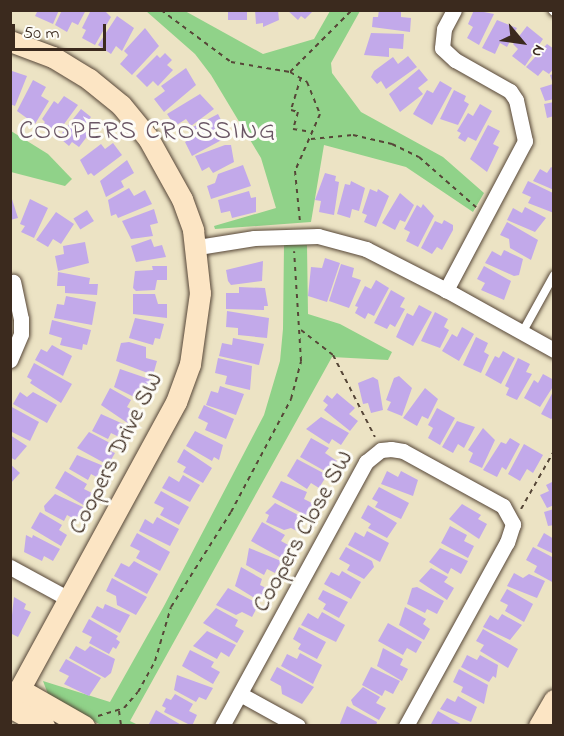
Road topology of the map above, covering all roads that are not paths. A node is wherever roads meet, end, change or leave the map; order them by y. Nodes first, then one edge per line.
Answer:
1 (454, 10) edge
2 (10, 41) edge
3 (198, 247) junction
4 (554, 275) edge
5 (13, 282) dead end
6 (446, 290) junction
7 (522, 333) junction
8 (554, 350) edge
9 (10, 360) edge
10 (10, 567) edge
11 (69, 599) junction
12 (240, 693) junction
13 (14, 700) edge
14 (554, 700) edge
15 (91, 721) edge
16 (44, 726) edge
17 (222, 726) edge
18 (298, 726) edge
19 (406, 726) edge
20 (539, 726) edge

1 - 6 street
2 - 3 street, Coopers Drive SW
3 - 6 street
3 - 11 street, Coopers Drive SW
4 - 7 lane
5 - 9 street
6 - 7 street
7 - 8 street
10 - 11 street
11 - 13 street, Coopers Drive SW
12 - 17 street, Coopers Close SW
12 - 18 street
12 - 19 street, Coopers Close SW
13 - 15 street
13 - 16 street
14 - 20 street

